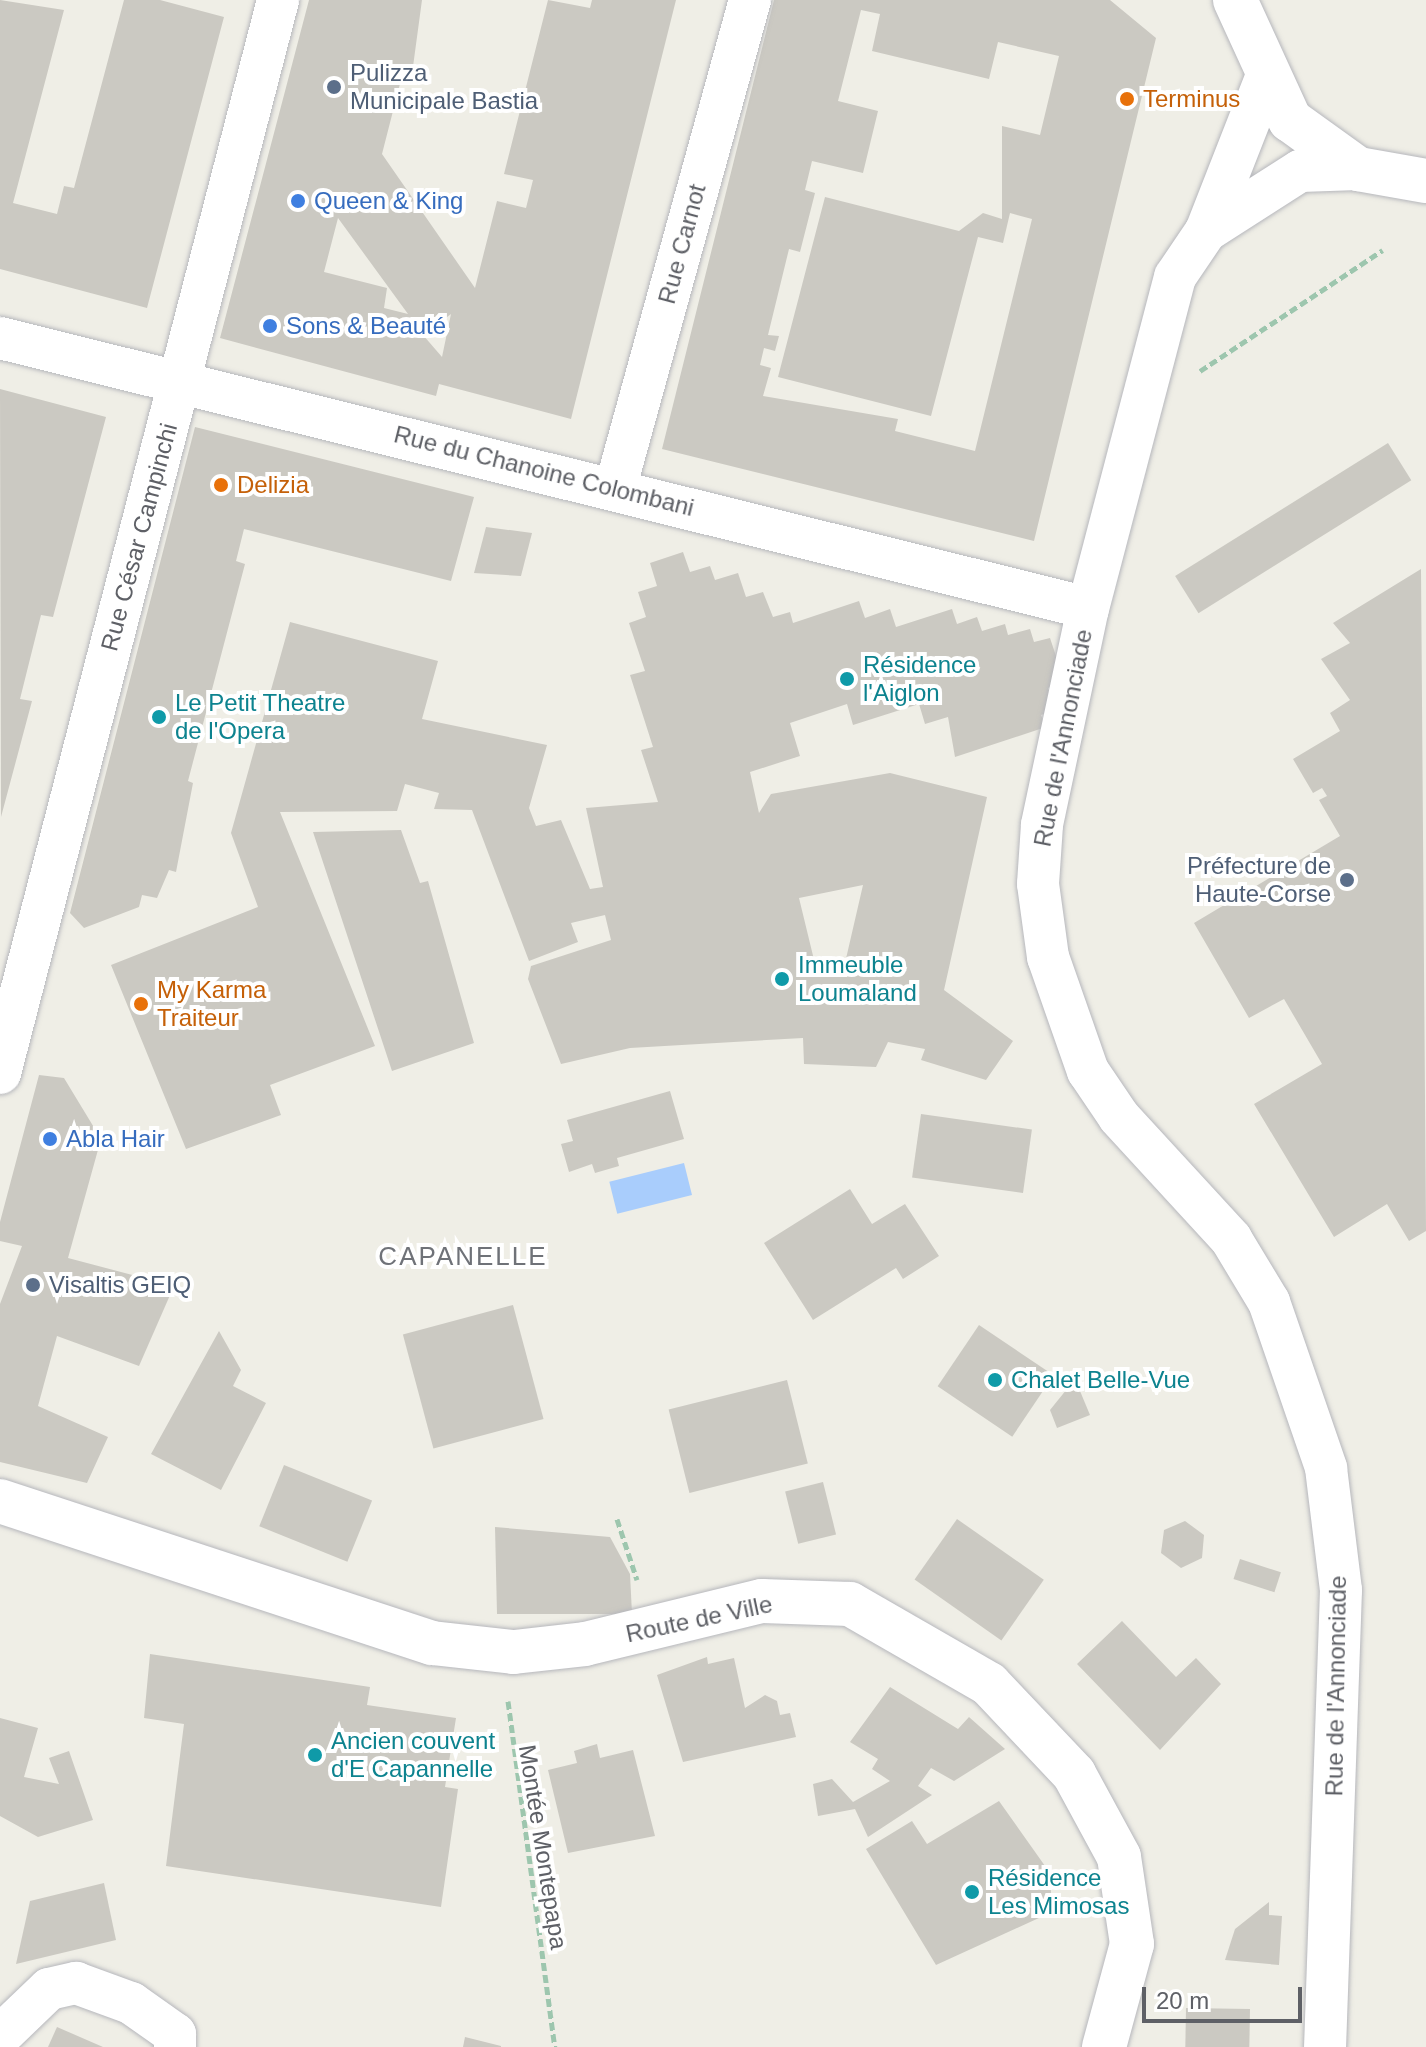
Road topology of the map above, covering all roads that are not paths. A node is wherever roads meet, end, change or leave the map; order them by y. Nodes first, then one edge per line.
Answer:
1 (278, 0) edge
2 (750, 0) edge
3 (1235, 0) edge
4 (1266, 78) junction
5 (1358, 169) junction
6 (1426, 181) edge
7 (1206, 231) junction
8 (0, 338) edge
9 (179, 383) junction
10 (615, 489) junction
11 (1088, 608) junction
12 (8, 998) edge
13 (0, 1073) edge
14 (0, 1501) edge
15 (0, 2036) edge
16 (175, 2047) edge
17 (1104, 2047) edge
18 (1325, 2047) edge

1 - 9 street, Rue César Campinchi
2 - 10 street, Rue Carnot
3 - 4 street
4 - 5 street
4 - 7 street, Rue de l'Annonciade
5 - 6 street
5 - 7 street, Rue de l'Annonciade
7 - 11 street, Rue de l'Annonciade
8 - 9 street, Rue du Chanoine Colombani
9 - 10 street, Rue du Chanoine Colombani
9 - 12 street, Rue César Campinchi
10 - 11 street, Rue du Chanoine Colombani
11 - 18 street, Rue de l'Annonciade
12 - 13 street, Rue César Campinchi
14 - 17 street, Route de Ville
15 - 16 street

